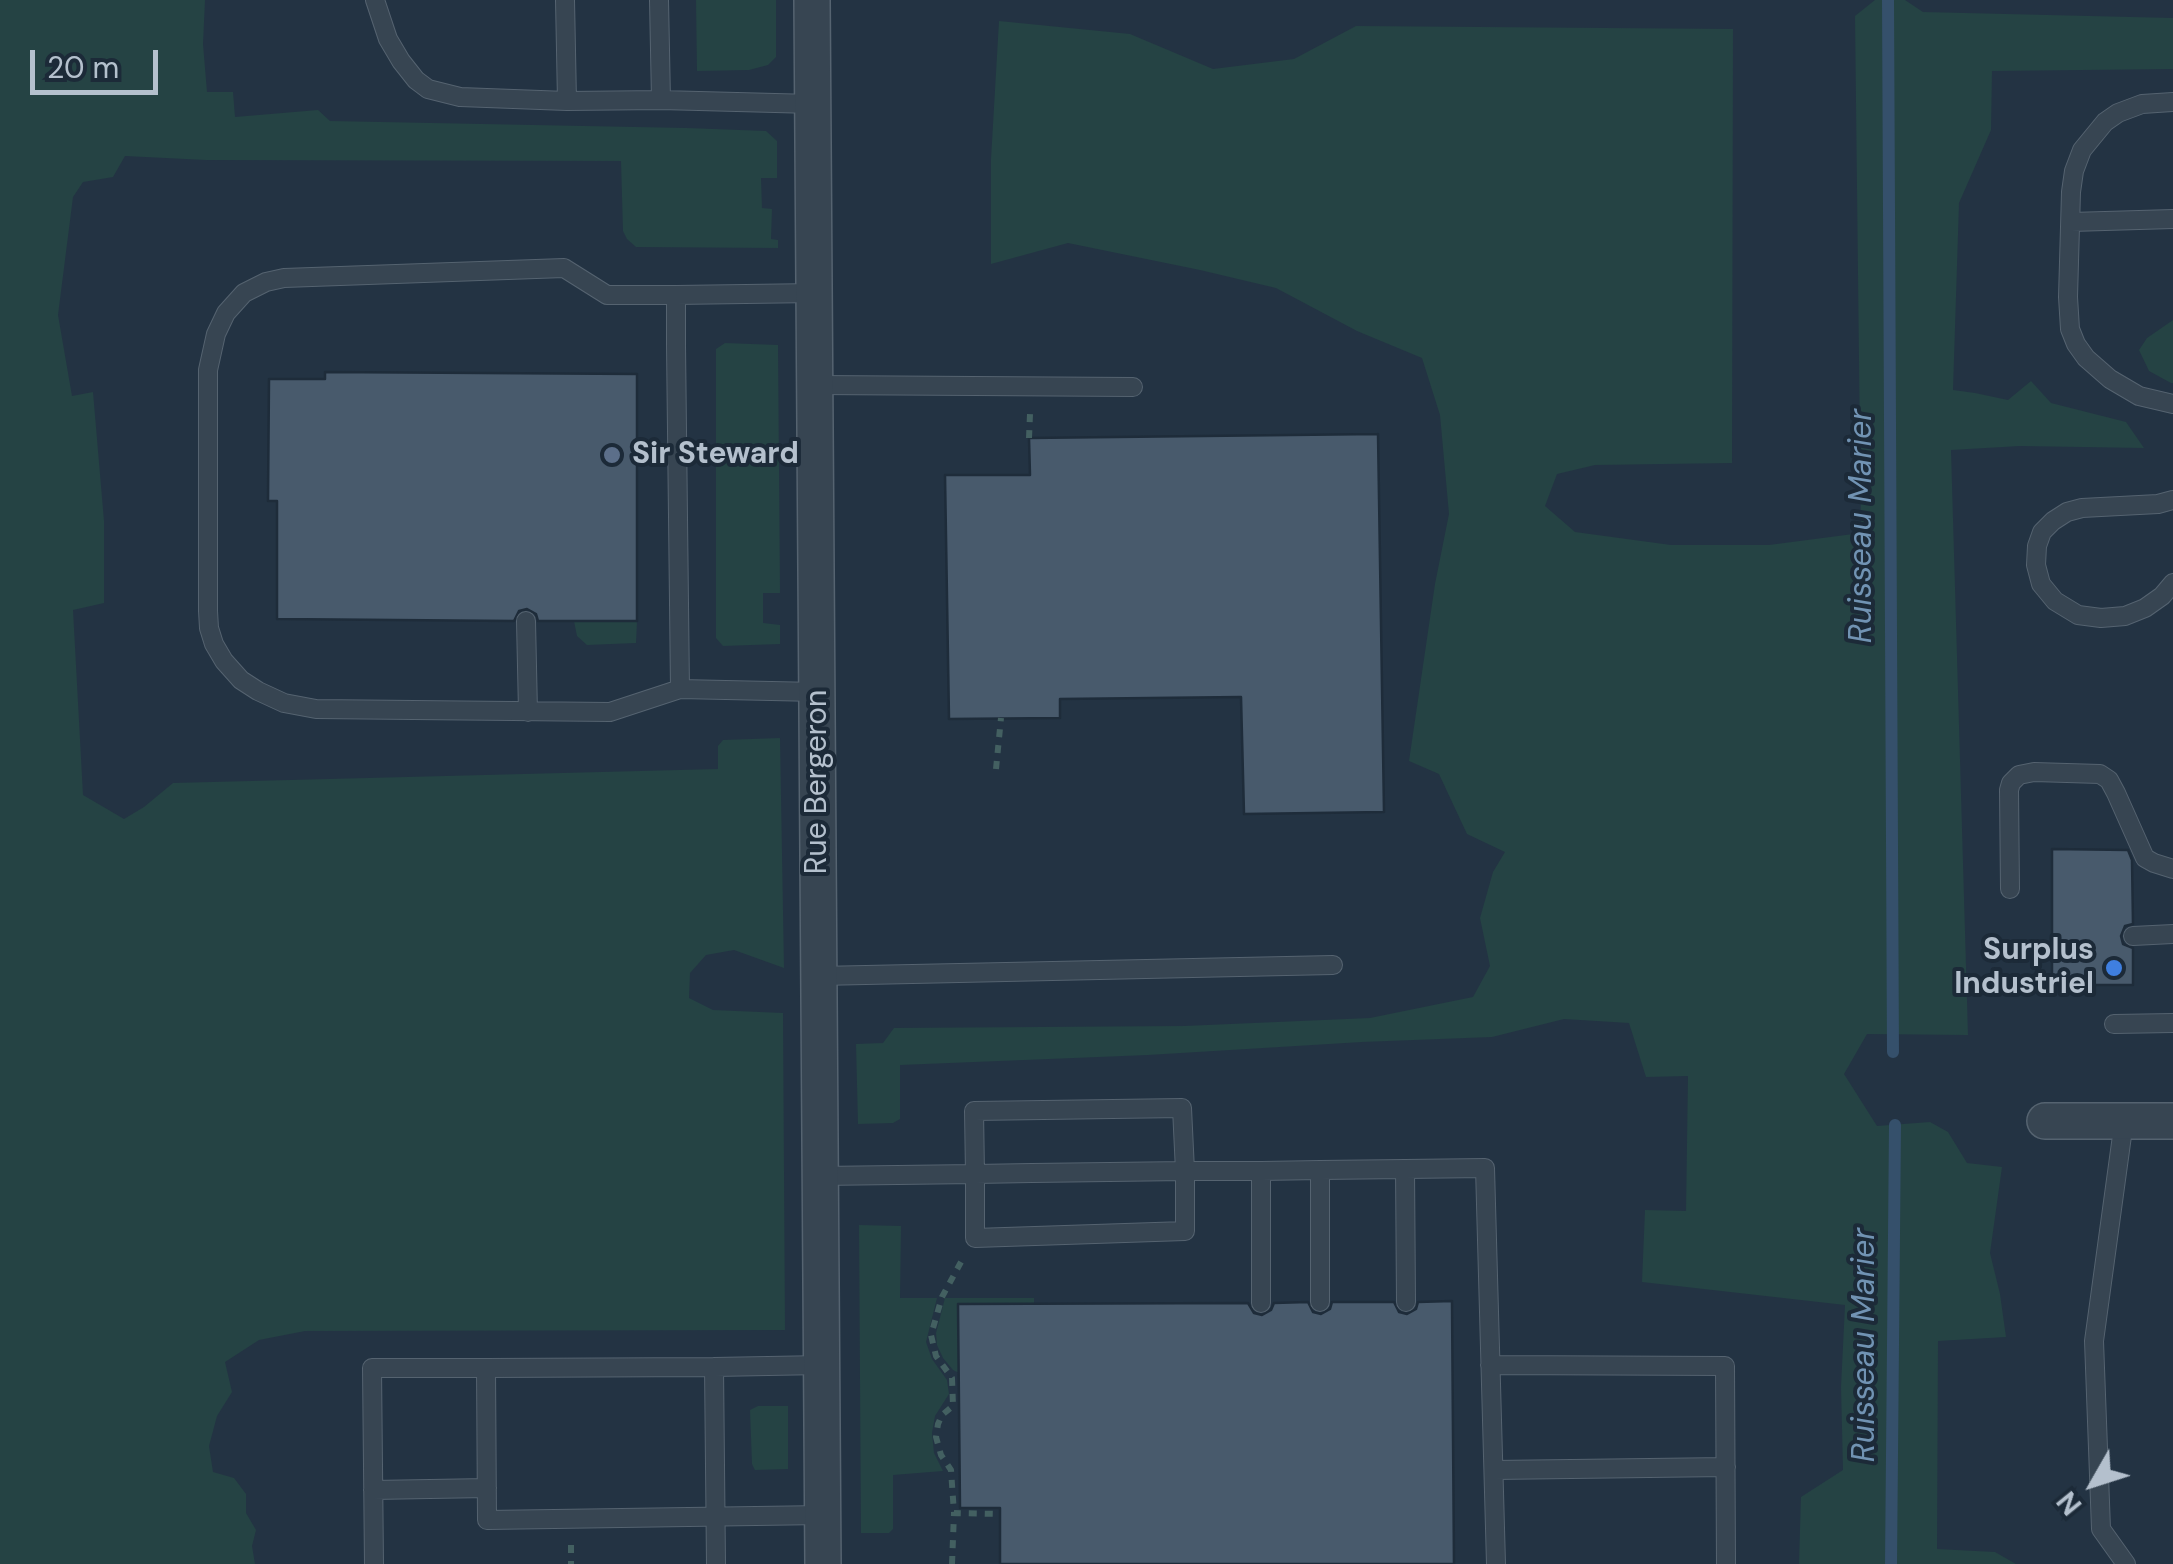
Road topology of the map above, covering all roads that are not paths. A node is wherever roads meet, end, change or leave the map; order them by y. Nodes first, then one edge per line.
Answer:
1 (375, 0) edge
2 (565, 0) edge
3 (659, 0) edge
4 (812, 0) edge
5 (567, 100) junction
6 (661, 100) junction
7 (2173, 102) edge
8 (813, 104) junction
9 (2173, 219) edge
10 (2070, 222) junction
11 (815, 293) junction
12 (676, 295) junction
13 (816, 385) junction
14 (1134, 387) dead end
15 (2173, 404) edge
16 (2173, 500) edge
17 (2173, 583) edge
18 (526, 621) dead end
19 (680, 689) junction
20 (817, 692) junction
21 (528, 712) junction
22 (2173, 869) edge
23 (2010, 889) dead end
24 (2173, 934) edge
25 (2133, 936) dead end
26 (1333, 965) dead end
27 (819, 976) junction
28 (2173, 1023) edge
29 (2114, 1024) dead end
30 (2045, 1121) dead end
31 (2124, 1121) junction
32 (2173, 1121) edge
33 (1405, 1169) junction
34 (1261, 1170) junction
35 (1320, 1170) junction
36 (1185, 1172) junction
37 (974, 1174) junction
38 (820, 1176) junction
39 (1320, 1302) dead end
40 (1406, 1302) dead end
41 (1261, 1303) dead end
42 (822, 1365) junction
43 (1490, 1365) junction
44 (714, 1367) junction
45 (486, 1368) junction
46 (1726, 1467) junction
47 (1494, 1470) junction
48 (486, 1488) junction
49 (374, 1490) junction
50 (715, 1516) junction
51 (822, 1516) junction
52 (374, 1564) edge
53 (716, 1564) edge
54 (823, 1564) edge
55 (1496, 1564) edge
56 (1726, 1564) edge
57 (2126, 1564) edge

1 - 5 lane
2 - 5 lane
3 - 6 lane
4 - 8 street, Rue Bergeron
5 - 6 lane
6 - 8 lane
7 - 10 lane
8 - 11 street, Rue Bergeron
9 - 10 lane
10 - 15 lane
11 - 12 lane
11 - 13 street, Rue Bergeron
12 - 19 lane
12 - 21 lane
13 - 14 lane
13 - 20 street, Rue Bergeron
16 - 17 lane
18 - 21 lane
19 - 20 lane
19 - 21 lane
20 - 27 street, Rue Bergeron
22 - 23 lane
24 - 25 lane
26 - 27 lane
27 - 38 street, Rue Bergeron
28 - 29 lane
30 - 31 street
31 - 32 street
31 - 57 lane
33 - 35 lane
33 - 40 lane
33 - 43 lane
34 - 35 lane
34 - 36 lane
34 - 41 lane
35 - 39 lane
36 - 37 lane
36 - 37 lane
36 - 37 lane
37 - 38 lane
38 - 42 street, Rue Bergeron
42 - 44 lane
42 - 51 street, Rue Bergeron
43 - 46 lane
43 - 47 lane
44 - 45 lane
44 - 50 lane
45 - 48 lane
45 - 49 lane
46 - 47 lane
46 - 56 lane
47 - 55 lane
48 - 49 lane
48 - 50 lane
49 - 52 lane
50 - 51 lane
50 - 53 lane
51 - 54 street, Rue Bergeron

